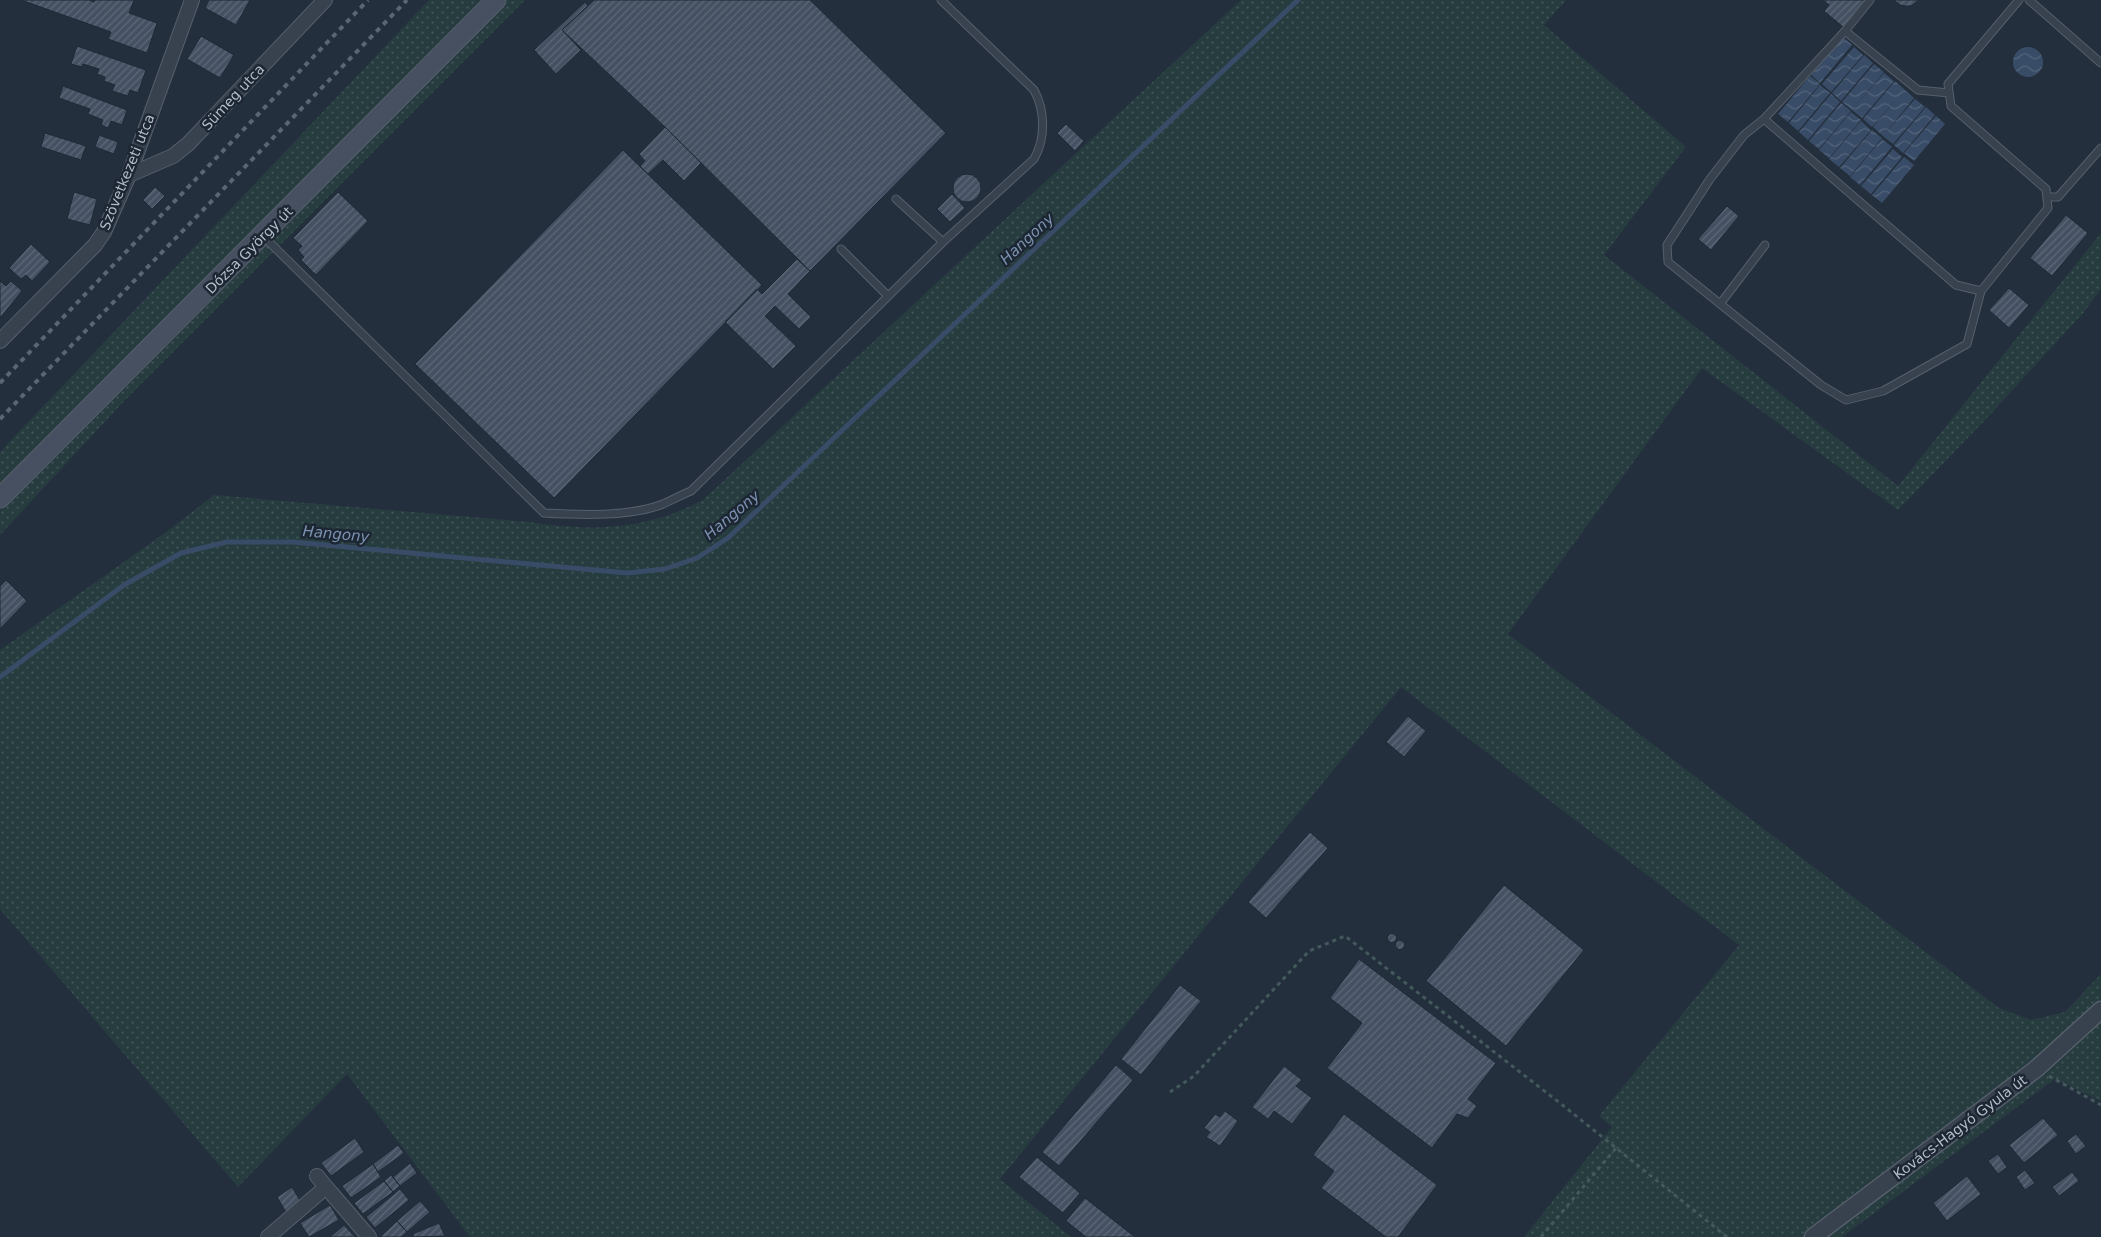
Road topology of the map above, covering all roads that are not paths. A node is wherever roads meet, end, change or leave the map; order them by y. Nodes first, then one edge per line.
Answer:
1 (192, 0) edge
2 (325, 0) edge
3 (496, 0) edge
4 (941, 0) edge
5 (1870, 0) edge
6 (2019, 0) edge
7 (2029, 0) edge
8 (1845, 31) junction
9 (2101, 63) edge
10 (1949, 93) junction
11 (1764, 119) junction
12 (2101, 148) edge
13 (129, 176) junction
14 (2047, 197) junction
15 (896, 199) dead end
16 (263, 236) junction
17 (943, 242) junction
18 (1765, 246) dead end
19 (841, 248) dead end
20 (1981, 290) junction
21 (888, 296) junction
22 (1720, 304) junction
23 (0, 341) edge
24 (0, 498) edge
25 (2101, 1010) edge
26 (317, 1176) dead end
27 (326, 1187) junction
28 (268, 1237) edge
29 (369, 1237) edge
30 (1814, 1237) edge

1 - 13 street, Szövetkezeti utca
2 - 13 street, Sümeg utca
3 - 16 main road, Dózsa György út
4 - 17 lane
5 - 8 lane
6 - 10 lane
7 - 9 lane
8 - 10 lane
8 - 11 lane
10 - 14 lane
11 - 20 lane
11 - 22 lane
12 - 14 lane
13 - 23 street, Szövetkezeti utca
14 - 20 lane
15 - 17 lane
16 - 21 lane
16 - 24 main road, Dózsa György út
17 - 21 lane
18 - 22 lane
19 - 21 lane
20 - 22 lane
25 - 30 street, Kovács-Hagyó Gyula út
26 - 27 street
27 - 28 street
27 - 29 street

